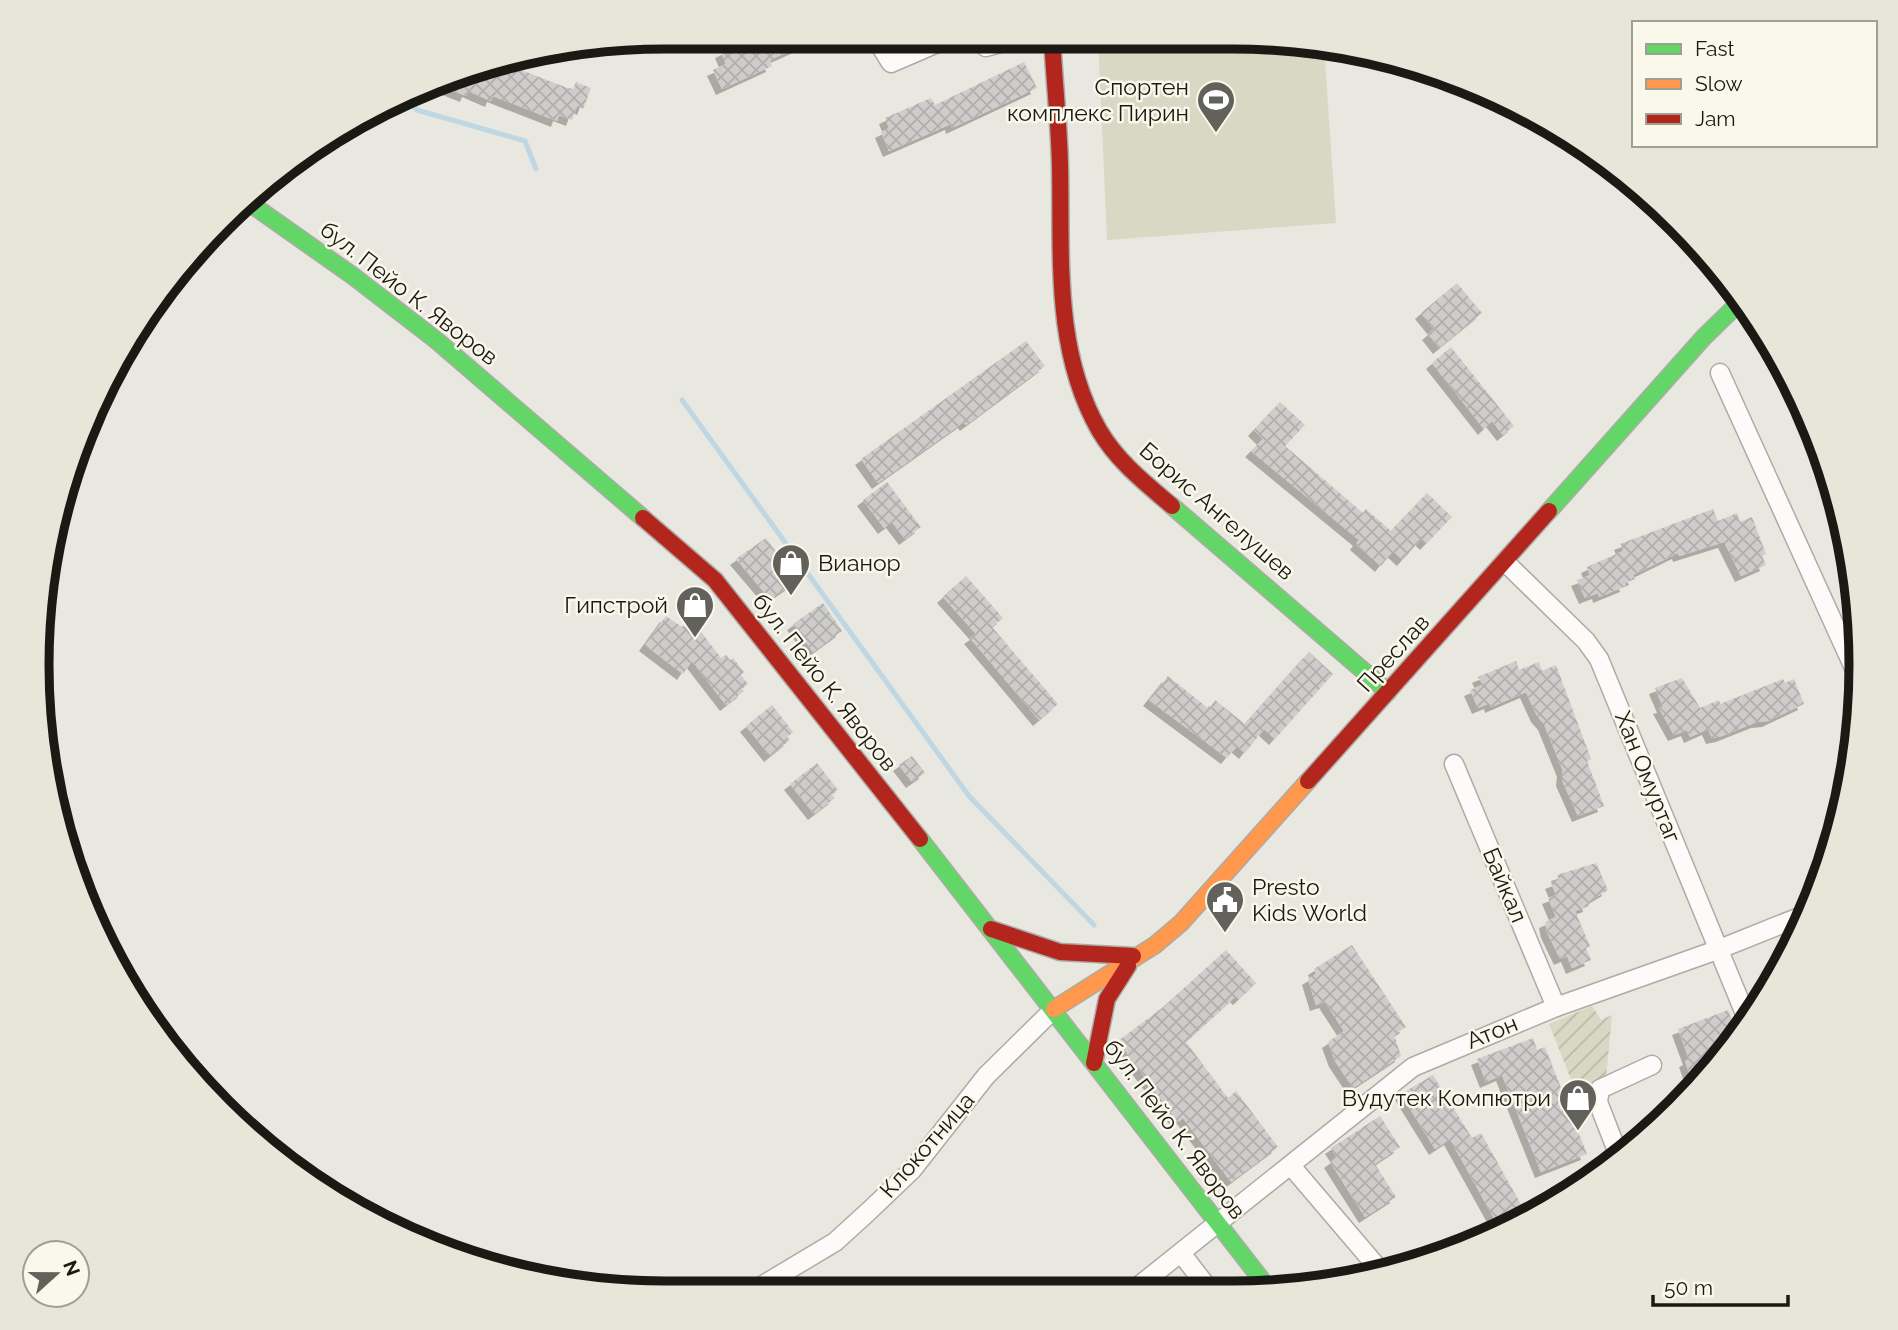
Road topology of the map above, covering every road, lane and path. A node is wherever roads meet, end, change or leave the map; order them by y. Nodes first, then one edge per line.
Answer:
1 (882, 49) edge
2 (923, 49) edge
3 (1053, 49) edge
4 (254, 206) edge
5 (1734, 308) edge
6 (1720, 373) dead end
7 (1505, 562) junction
8 (1849, 657) edge
9 (1388, 692) junction
10 (1454, 764) dead end
11 (1793, 919) edge
12 (989, 928) junction
13 (1717, 950) junction
14 (1135, 956) junction
15 (1556, 1007) junction
16 (1054, 1009) junction
17 (1743, 1010) edge
18 (1094, 1063) junction
19 (1651, 1065) dead end
20 (1616, 1148) edge
21 (1292, 1167) junction
22 (1219, 1224) junction
23 (1181, 1253) junction
24 (1375, 1264) edge
25 (1262, 1280) edge
26 (771, 1281) edge
27 (1145, 1281) edge
28 (1202, 1281) edge

1 - 2 street
3 - 9 street, Борис Ангелушев
4 - 12 street, бул. Пейо К. Яворов
5 - 7 street, Преслав
6 - 8 street
7 - 9 street, Преслав
7 - 13 street, Хан Омуртаг
9 - 14 street, Преслав
10 - 15 street, Байкал
11 - 13 street, Атон
12 - 14 street
12 - 16 street, бул. Пейо К. Яворов
13 - 15 street, Атон
13 - 17 street, Хан Омуртаг
14 - 16 street, Преслав
14 - 18 street
15 - 21 street, Атон
16 - 18 street, бул. Пейо К. Яворов
16 - 26 street, Клокотница
18 - 22 street, бул. Пейо К. Яворов
19 - 20 street
21 - 22 street, Атон
21 - 24 street
22 - 23 street, Атон
22 - 25 street, бул. Пейо К. Яворов
23 - 27 street, Атон
23 - 28 street

